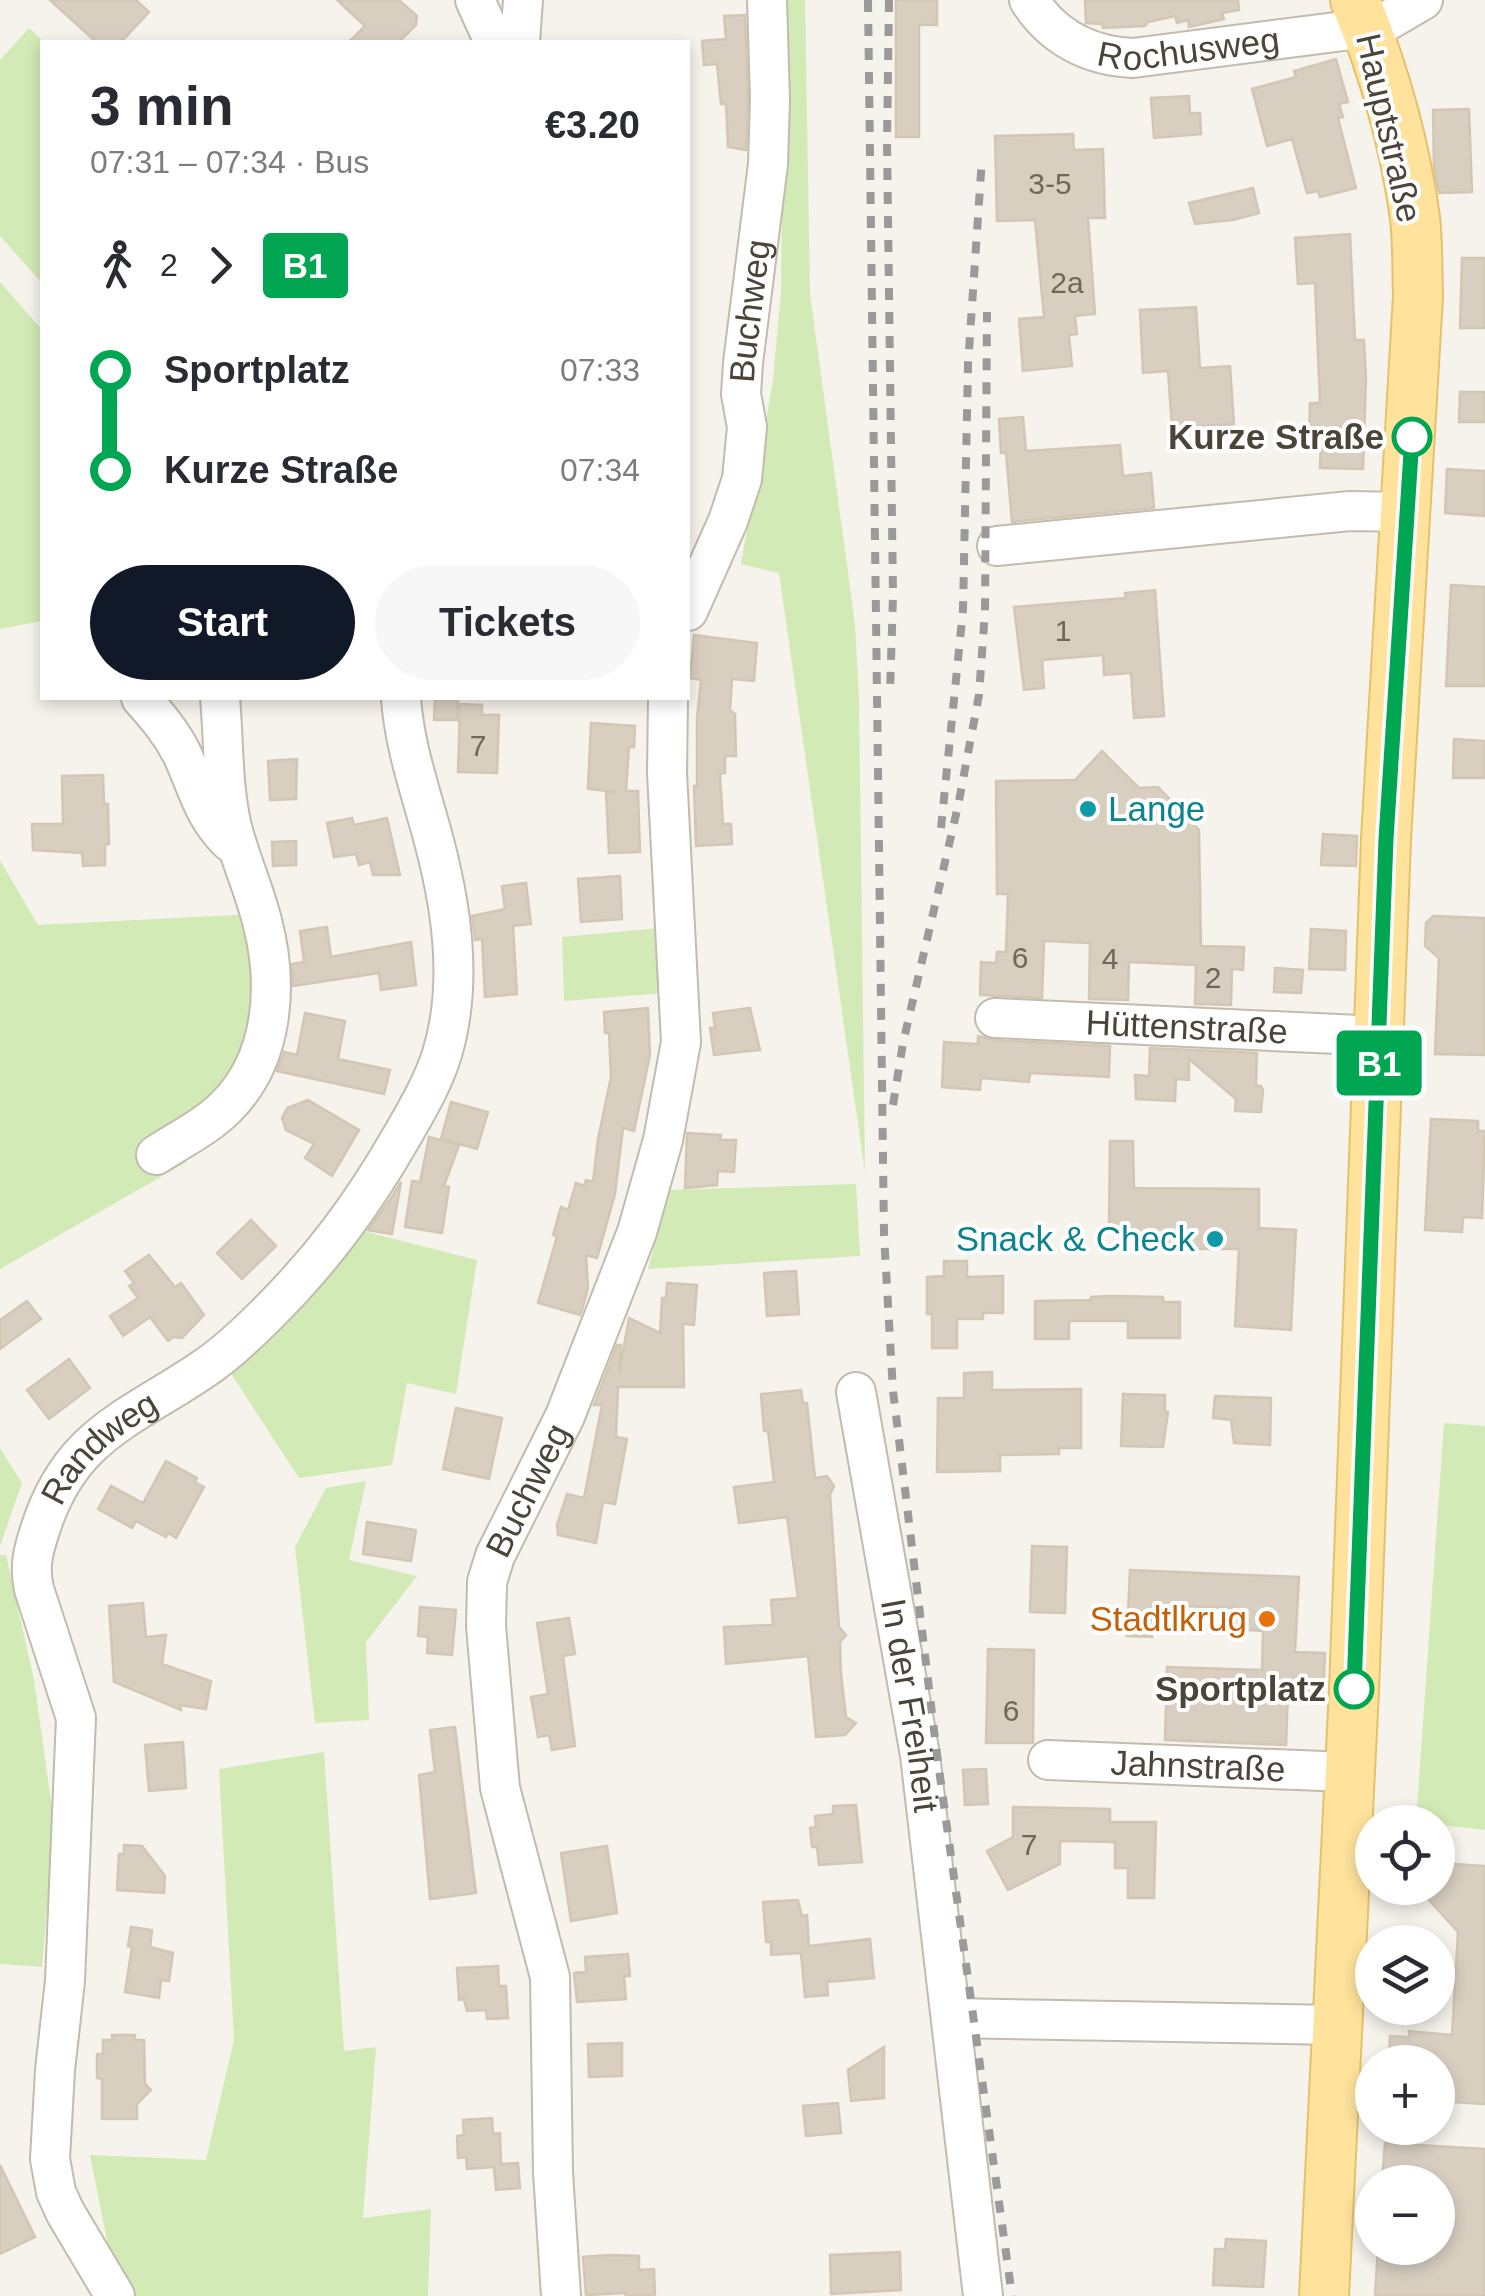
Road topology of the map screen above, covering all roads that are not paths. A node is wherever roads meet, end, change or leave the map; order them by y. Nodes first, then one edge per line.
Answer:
1 (474, 0) edge
2 (523, 0) edge
3 (767, 0) edge
4 (1029, 0) edge
5 (1424, 0) edge
6 (1361, 14) edge
7 (493, 40) edge
8 (520, 40) edge
9 (1406, 512) junction
10 (997, 546) dead end
11 (690, 606) edge
12 (142, 700) edge
13 (220, 700) edge
14 (401, 700) edge
15 (668, 700) edge
16 (240, 851) junction
17 (994, 1018) dead end
18 (1380, 1036) junction
19 (156, 1155) dead end
20 (856, 1392) dead end
21 (1048, 1760) dead end
22 (1348, 1772) junction
23 (952, 2018) junction
24 (1336, 2025) junction
25 (115, 2296) edge
26 (561, 2296) edge
27 (983, 2296) edge
28 (1324, 2296) edge

1 - 7 street
2 - 8 street
3 - 11 street, Buchweg
4 - 6 street, Rochusweg
5 - 6 street, Rochusweg
6 - 9 main road, Hauptstraße
9 - 10 street
9 - 18 main road, Hauptstraße
12 - 16 street
13 - 16 street
14 - 25 street, Randweg
15 - 26 street, Buchweg
16 - 19 street
17 - 18 street, Hüttenstraße
18 - 22 main road, Hauptstraße
20 - 23 street, In der Freiheit
21 - 22 street, Jahnstraße
22 - 24 main road, Hauptstraße
23 - 24 street
23 - 27 street, In der Freiheit
24 - 28 main road, Hauptstraße

